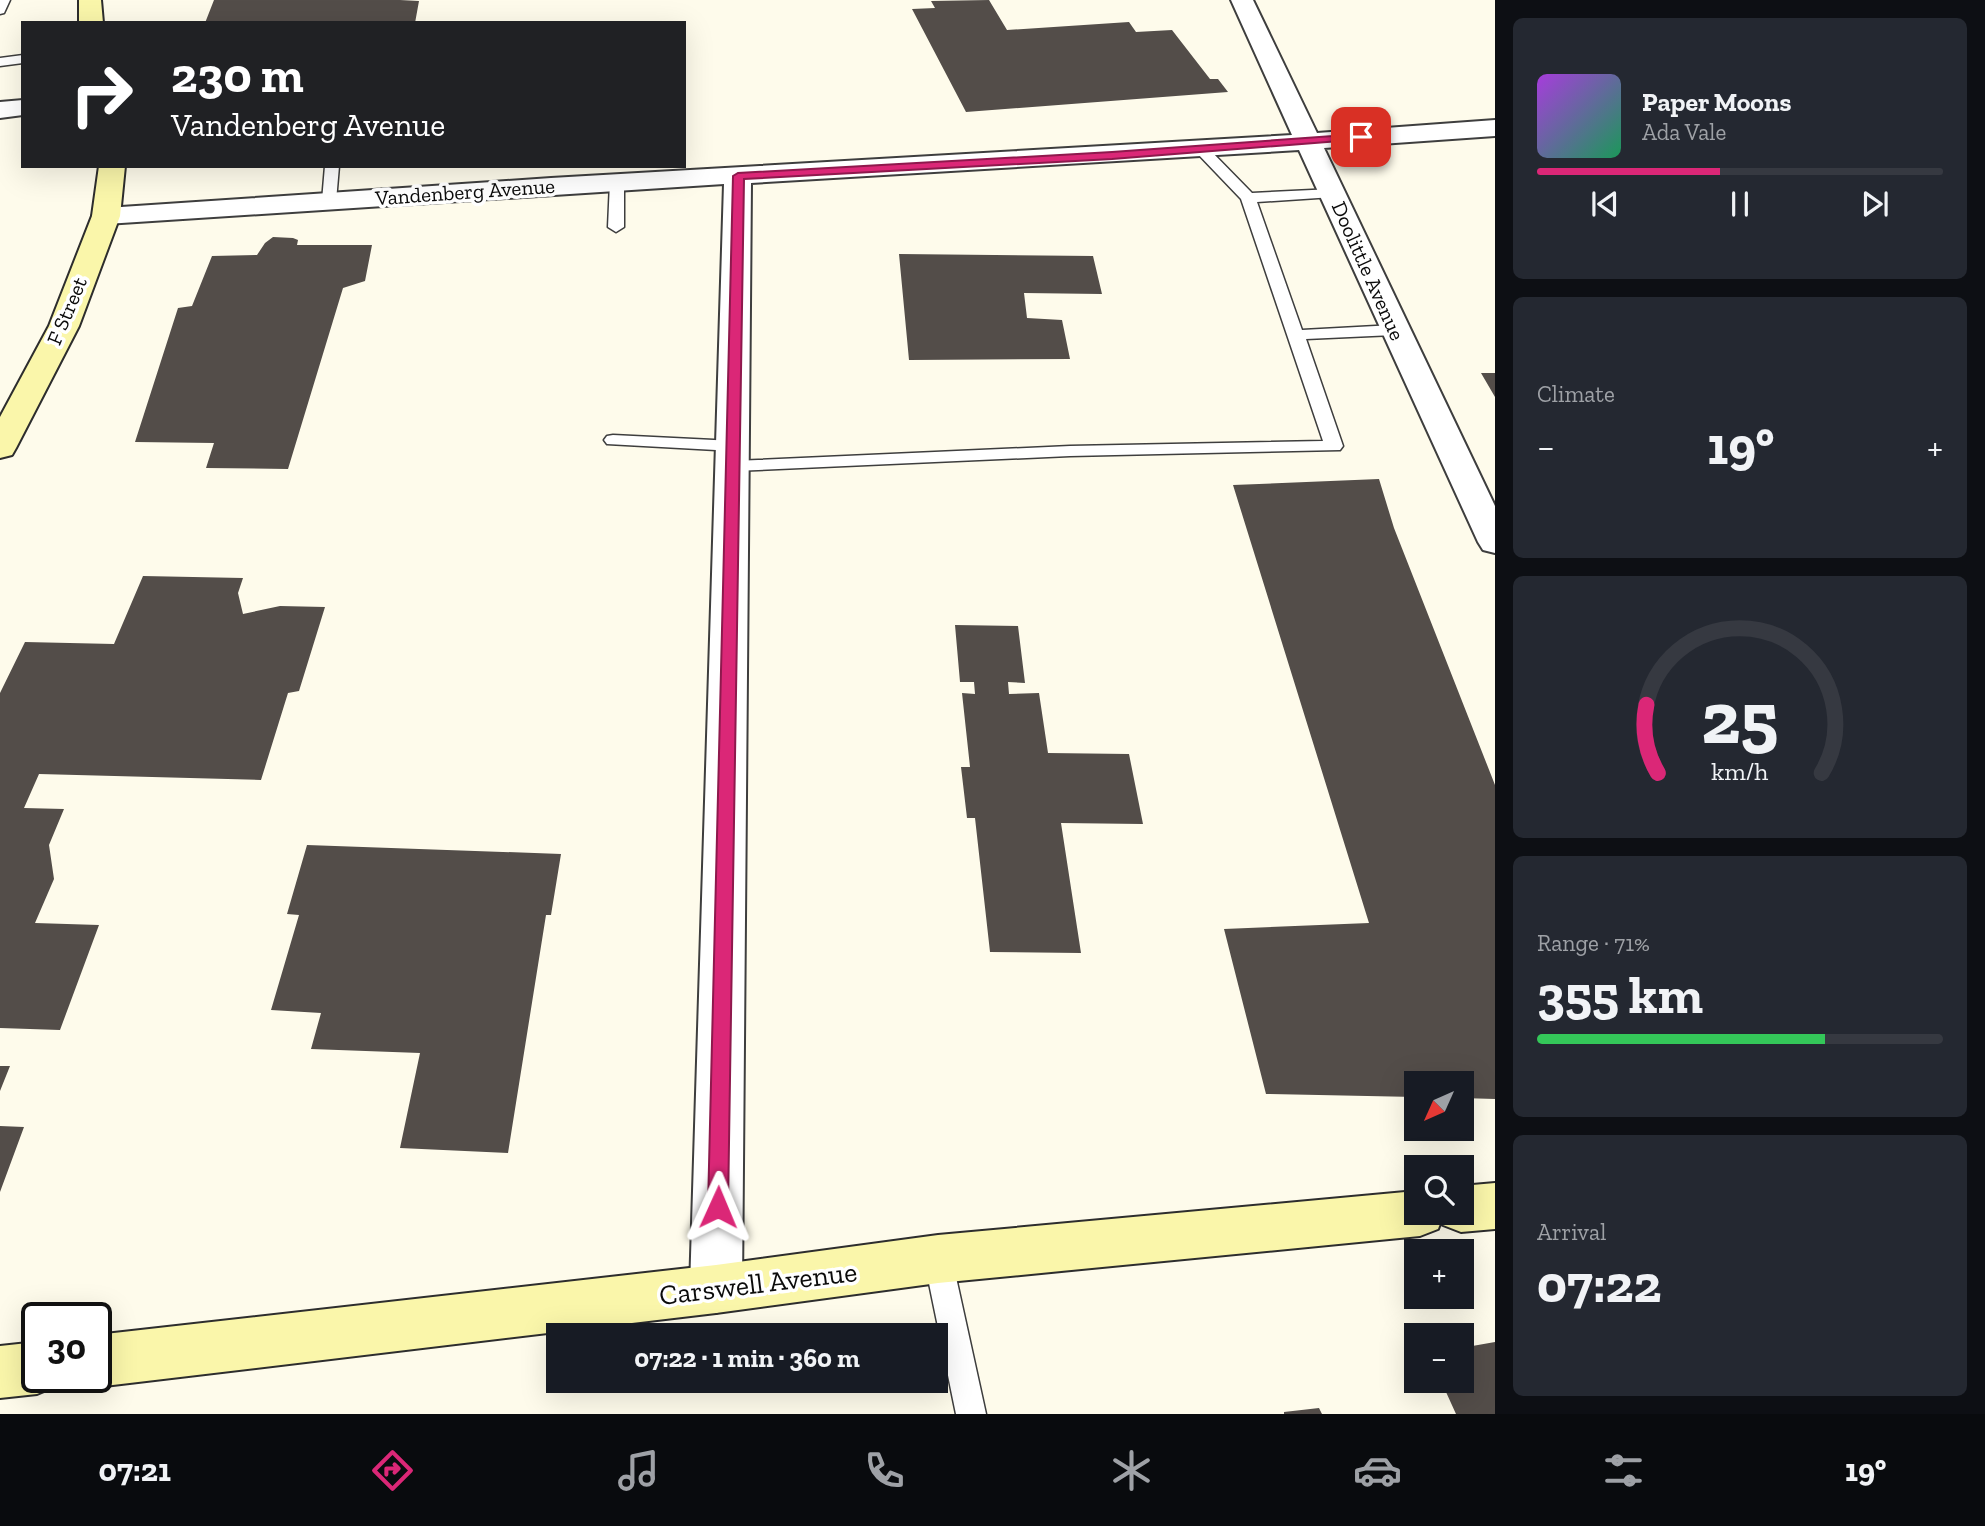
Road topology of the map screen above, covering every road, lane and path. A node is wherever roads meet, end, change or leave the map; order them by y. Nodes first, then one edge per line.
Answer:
1 (4, 0) edge
2 (90, 0) edge
3 (1242, 0) edge
4 (0, 10) edge
5 (91, 21) edge
6 (21, 59) edge
7 (0, 62) edge
8 (21, 107) edge
9 (0, 110) edge
10 (1495, 128) edge
11 (1307, 141) junction
12 (1201, 149) junction
13 (112, 168) edge
14 (332, 168) edge
15 (681, 173) edge
16 (738, 176) junction
17 (617, 182) junction
18 (1333, 193) junction
19 (1248, 198) junction
20 (329, 201) junction
21 (106, 216) junction
22 (616, 226) dead end
23 (1394, 330) junction
24 (1296, 335) junction
25 (613, 439) dead end
26 (0, 448) edge
27 (734, 456) junction
28 (1495, 542) edge
29 (1495, 1206) edge
30 (1474, 1208) edge
31 (1404, 1215) edge
32 (938, 1259) junction
33 (716, 1289) junction
34 (112, 1359) edge
35 (21, 1369) edge
36 (0, 1372) edge
37 (971, 1414) edge

1 - 4 lane
2 - 5 street
3 - 11 street, Doolittle Avenue
6 - 7 lane
8 - 9 street
10 - 11 street, Vandenberg Avenue
11 - 12 street, Vandenberg Avenue
11 - 18 street, Doolittle Avenue
12 - 16 street, Vandenberg Avenue
12 - 19 lane
13 - 21 street, F Street
14 - 20 lane
15 - 16 street, Vandenberg Avenue
15 - 17 street, Vandenberg Avenue
16 - 27 street
17 - 20 street, Vandenberg Avenue
17 - 22 lane
18 - 19 lane
18 - 23 street, Doolittle Avenue
19 - 24 lane
20 - 21 street, Vandenberg Avenue
21 - 26 street, F Street
23 - 24 lane
23 - 28 street, Doolittle Avenue
24 - 27 lane
25 - 27 lane
27 - 33 street
29 - 30 street
31 - 32 street, Carswell Avenue
32 - 33 street, Carswell Avenue
32 - 37 lane
33 - 34 street, Carswell Avenue
35 - 36 street

